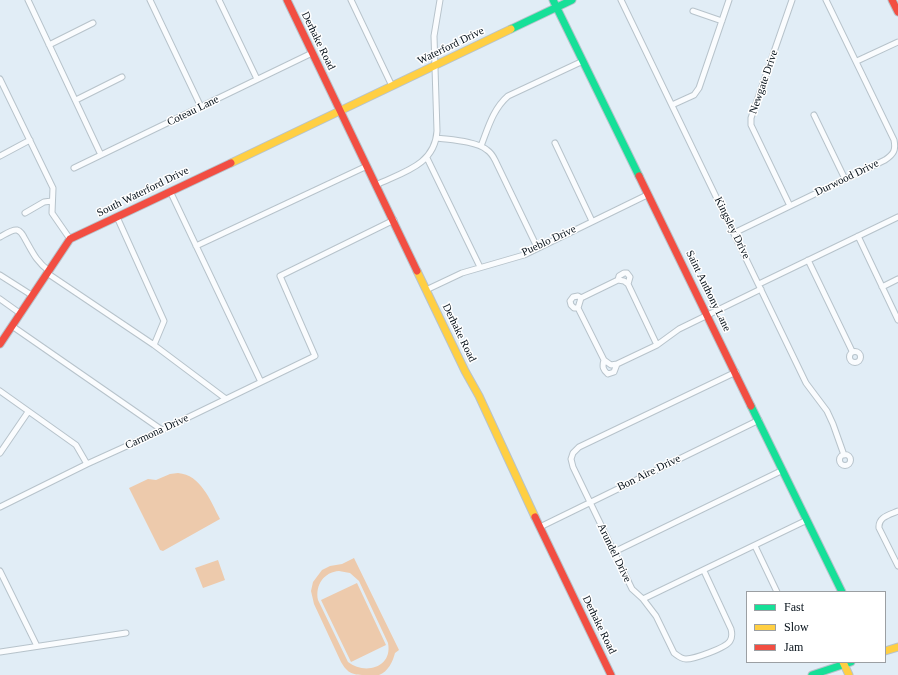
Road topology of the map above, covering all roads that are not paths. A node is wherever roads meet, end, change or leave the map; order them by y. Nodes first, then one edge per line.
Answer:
1 (28, 0) edge
2 (150, 0) edge
3 (219, 0) edge
4 (287, 0) edge
5 (351, 0) edge
6 (440, 0) edge
7 (553, 0) edge
8 (572, 0) edge
9 (621, 0) edge
10 (729, 0) edge
11 (792, 0) edge
12 (826, 0) edge
13 (892, 0) edge
14 (557, 7) junction
15 (693, 11) dead end
16 (898, 12) edge
17 (722, 21) junction
18 (93, 23) dead end
19 (898, 42) edge
20 (49, 45) junction
21 (312, 53) junction
22 (583, 61) junction
23 (857, 61) junction
24 (435, 66) junction
25 (122, 77) dead end
26 (0, 79) edge
27 (257, 79) junction
28 (392, 86) junction
29 (2, 88) edge
30 (76, 100) junction
31 (672, 105) junction
32 (200, 107) junction
33 (340, 110) junction
34 (814, 115) dead end
35 (437, 138) junction
36 (30, 140) junction
37 (555, 143) dead end
38 (480, 146) junction
39 (101, 155) junction
40 (0, 156) edge
41 (427, 158) junction
42 (367, 166) junction
43 (74, 168) dead end
44 (845, 179) junction
45 (376, 185) junction
46 (170, 191) junction
47 (647, 195) junction
48 (52, 201) junction
49 (790, 206) junction
50 (25, 213) dead end
51 (116, 217) junction
52 (898, 217) edge
53 (394, 220) junction
54 (592, 221) junction
55 (734, 233) junction
56 (858, 236) junction
57 (0, 237) edge
58 (70, 239) junction
59 (196, 246) junction
60 (537, 248) junction
61 (808, 260) junction
62 (480, 267) junction
63 (48, 272) junction
64 (0, 275) edge
65 (898, 279) edge
66 (618, 280) junction
67 (628, 284) junction
68 (758, 284) junction
69 (882, 287) junction
70 (761, 289) junction
71 (426, 290) junction
72 (32, 296) junction
73 (581, 298) junction
74 (0, 299) edge
75 (578, 308) junction
76 (21, 314) junction
77 (708, 315) junction
78 (898, 320) edge
79 (12, 326) junction
80 (0, 344) edge
81 (154, 345) junction
82 (657, 345) junction
83 (852, 352) dead end
84 (604, 360) junction
85 (614, 365) junction
86 (736, 372) junction
87 (261, 382) junction
88 (0, 392) edge
89 (226, 399) junction
90 (28, 412) junction
91 (759, 420) junction
92 (162, 430) junction
93 (0, 453) edge
94 (844, 455) dead end
95 (87, 464) junction
96 (783, 470) junction
97 (590, 502) junction
98 (0, 507) edge
99 (898, 511) edge
100 (807, 520) junction
101 (540, 527) junction
102 (755, 546) junction
103 (614, 552) junction
104 (898, 566) edge
105 (0, 571) edge
106 (704, 571) junction
107 (777, 591) edge
108 (842, 591) edge
109 (643, 600) junction
110 (126, 633) dead end
111 (37, 646) junction
112 (898, 647) edge
113 (886, 651) edge
114 (0, 652) edge
115 (846, 663) edge
116 (611, 675) edge
117 (812, 675) edge
118 (849, 675) edge

1 - 20 street
2 - 32 street
3 - 27 street
4 - 21 street, Derhake Road
5 - 28 street
6 - 24 street
7 - 14 street, Saint Anthony Lane
8 - 14 street, Waterford Drive
9 - 31 street, Kingsley Drive
10 - 17 street
11 - 49 street, Newgate Drive
12 - 23 street, Durwood Drive
13 - 16 street
14 - 22 street, Saint Anthony Lane
14 - 24 street, Waterford Drive
15 - 17 street
17 - 31 street
18 - 20 street
19 - 23 street
20 - 30 street
21 - 27 street, Coteau Lane
21 - 33 street, Derhake Road
22 - 38 street
22 - 47 street, Saint Anthony Lane
23 - 44 street, Durwood Drive
24 - 28 street, Waterford Drive
24 - 35 street
25 - 30 street
26 - 29 street
27 - 32 street, Coteau Lane
28 - 33 street, Waterford Drive
29 - 36 street
30 - 39 street
31 - 55 street, Kingsley Drive
32 - 39 street, Coteau Lane
33 - 42 street, Derhake Road
33 - 46 street, South Waterford Drive
34 - 44 street
35 - 38 street
35 - 41 street
36 - 40 street
36 - 48 street
37 - 54 street
38 - 60 street
39 - 43 street, Coteau Lane
41 - 45 street
41 - 62 street
42 - 45 street, Derhake Road
42 - 59 street
44 - 49 street, Durwood Drive
45 - 53 street, Derhake Road
46 - 51 street, South Waterford Drive
46 - 59 street
47 - 54 street, Pueblo Drive
47 - 77 street, Saint Anthony Lane
48 - 50 street
48 - 58 street
49 - 55 street, Durwood Drive
51 - 58 street, South Waterford Drive
51 - 81 street
52 - 56 street
53 - 71 street, Derhake Road
53 - 87 street, Carmona Drive
54 - 60 street, Pueblo Drive
55 - 68 street, Kingsley Drive
56 - 61 street
56 - 69 street
57 - 63 street
58 - 63 street
59 - 87 street
60 - 62 street, Pueblo Drive
61 - 68 street
61 - 83 street
62 - 71 street, Pueblo Drive
63 - 72 street
63 - 81 street
64 - 72 street
65 - 69 street
66 - 67 street
66 - 67 street
66 - 73 street
67 - 82 street
68 - 70 street, Kingsley Drive
69 - 78 street
70 - 77 street
70 - 94 street, Kingsley Drive
71 - 101 street, Derhake Road
72 - 76 street
73 - 75 street
73 - 75 street
74 - 76 street
75 - 84 street
76 - 79 street
77 - 82 street
77 - 86 street, Saint Anthony Lane
79 - 80 street
79 - 92 street
81 - 89 street
82 - 85 street
84 - 85 street
84 - 85 street
86 - 91 street, Saint Anthony Lane
86 - 97 street, Arundel Drive
87 - 89 street, Carmona Drive
88 - 90 street
89 - 92 street, Carmona Drive
90 - 93 street
90 - 95 street
91 - 96 street, Saint Anthony Lane
91 - 97 street, Bon Aire Drive
92 - 95 street, Carmona Drive
95 - 98 street, Carmona Drive
96 - 100 street, Saint Anthony Lane
96 - 103 street
97 - 101 street, Bon Aire Drive
97 - 103 street, Arundel Drive
99 - 104 street
100 - 102 street
100 - 108 street, Saint Anthony Lane
101 - 116 street, Derhake Road
102 - 106 street
102 - 107 street
103 - 109 street, Arundel Drive
105 - 111 street
106 - 109 street
106 - 109 street, Arundel Drive
110 - 111 street
111 - 114 street
112 - 113 street
115 - 117 street
115 - 118 street

